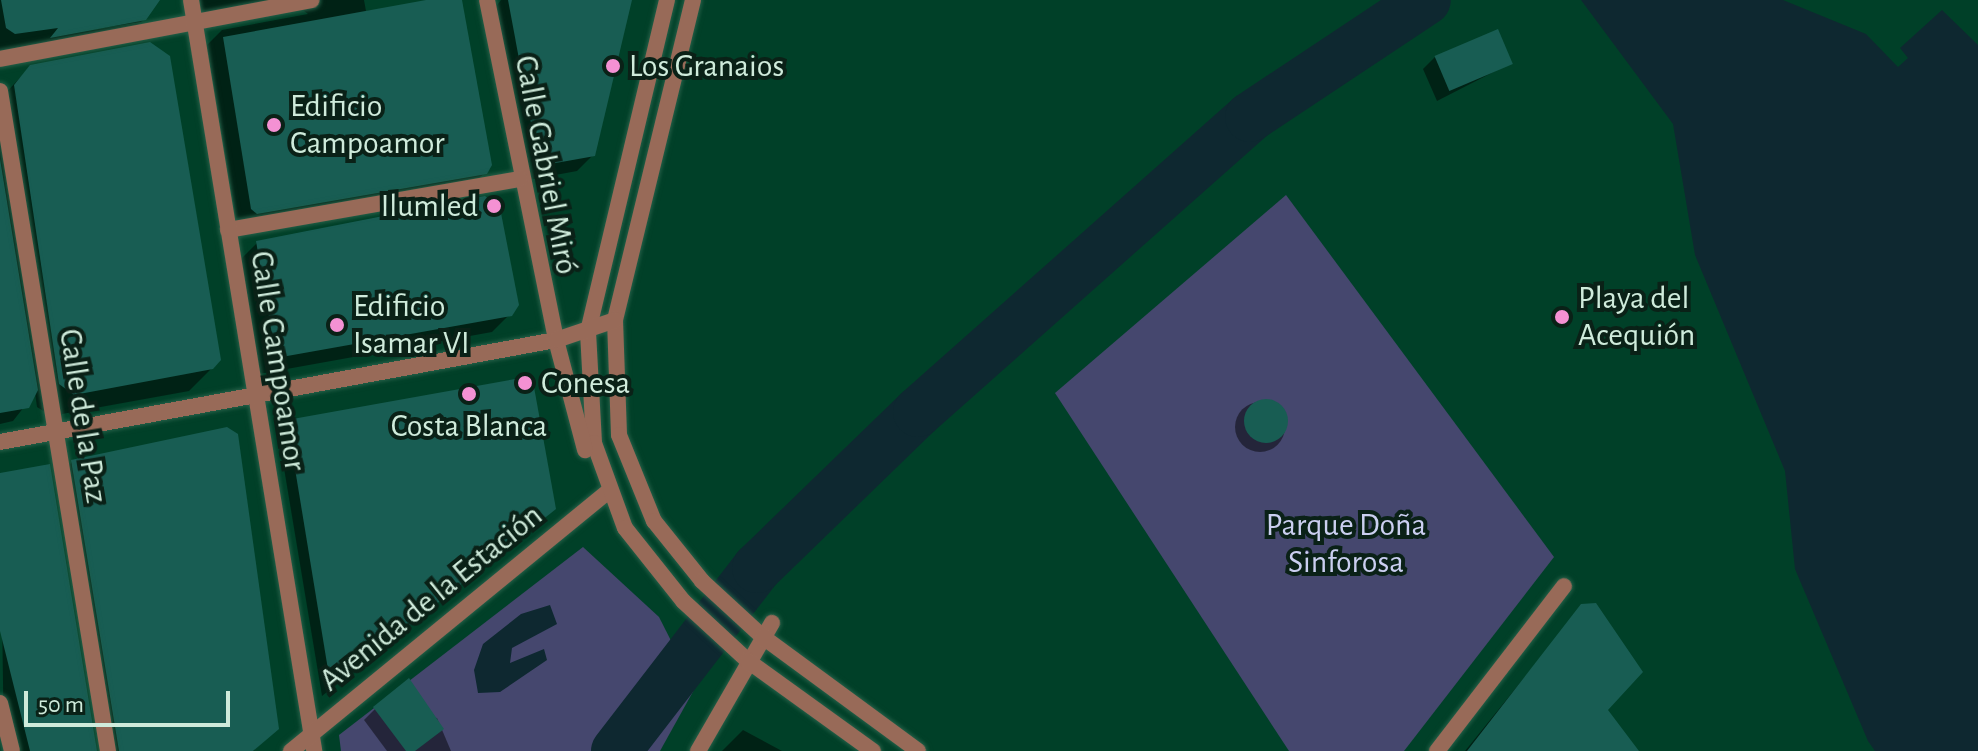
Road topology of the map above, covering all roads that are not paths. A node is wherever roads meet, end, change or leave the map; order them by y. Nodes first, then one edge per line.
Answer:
1 (191, 0) edge
2 (311, 0) edge
3 (487, 0) edge
4 (667, 0) edge
5 (693, 0) edge
6 (194, 22) junction
7 (0, 59) edge
8 (0, 91) edge
9 (520, 179) junction
10 (228, 230) junction
11 (615, 320) junction
12 (588, 332) junction
13 (556, 340) junction
14 (256, 395) junction
15 (57, 432) junction
16 (0, 442) edge
17 (604, 496) junction
18 (1564, 586) dead end
19 (762, 629) junction
20 (748, 661) junction
21 (0, 703) edge
22 (311, 731) junction
23 (12, 751) edge
24 (108, 751) edge
25 (291, 751) edge
26 (314, 751) edge
27 (698, 751) edge
28 (873, 751) edge
29 (918, 751) edge
30 (1437, 751) edge

1 - 6 street, Calle Campoamor
2 - 6 street
3 - 9 street, Calle Gabriel Miró
4 - 12 street
5 - 11 street
6 - 7 street
6 - 10 street, Calle Campoamor
8 - 15 street, Calle de la Paz
9 - 10 street
9 - 13 street, Calle Gabriel Miró
10 - 14 street, Calle Campoamor
11 - 12 street
11 - 19 street
12 - 13 street
12 - 17 street
13 - 14 street
13 - 17 street, Calle Gabriel Miró
14 - 15 street
14 - 22 street, Calle Campoamor
15 - 16 street
15 - 24 street, Calle de la Paz
17 - 20 street
17 - 22 street, Avenida de la Estación
18 - 30 street
19 - 20 street
19 - 29 street
20 - 27 street
20 - 28 street
21 - 23 street
22 - 25 street, Avenida de la Estación
22 - 26 street, Calle Campoamor

